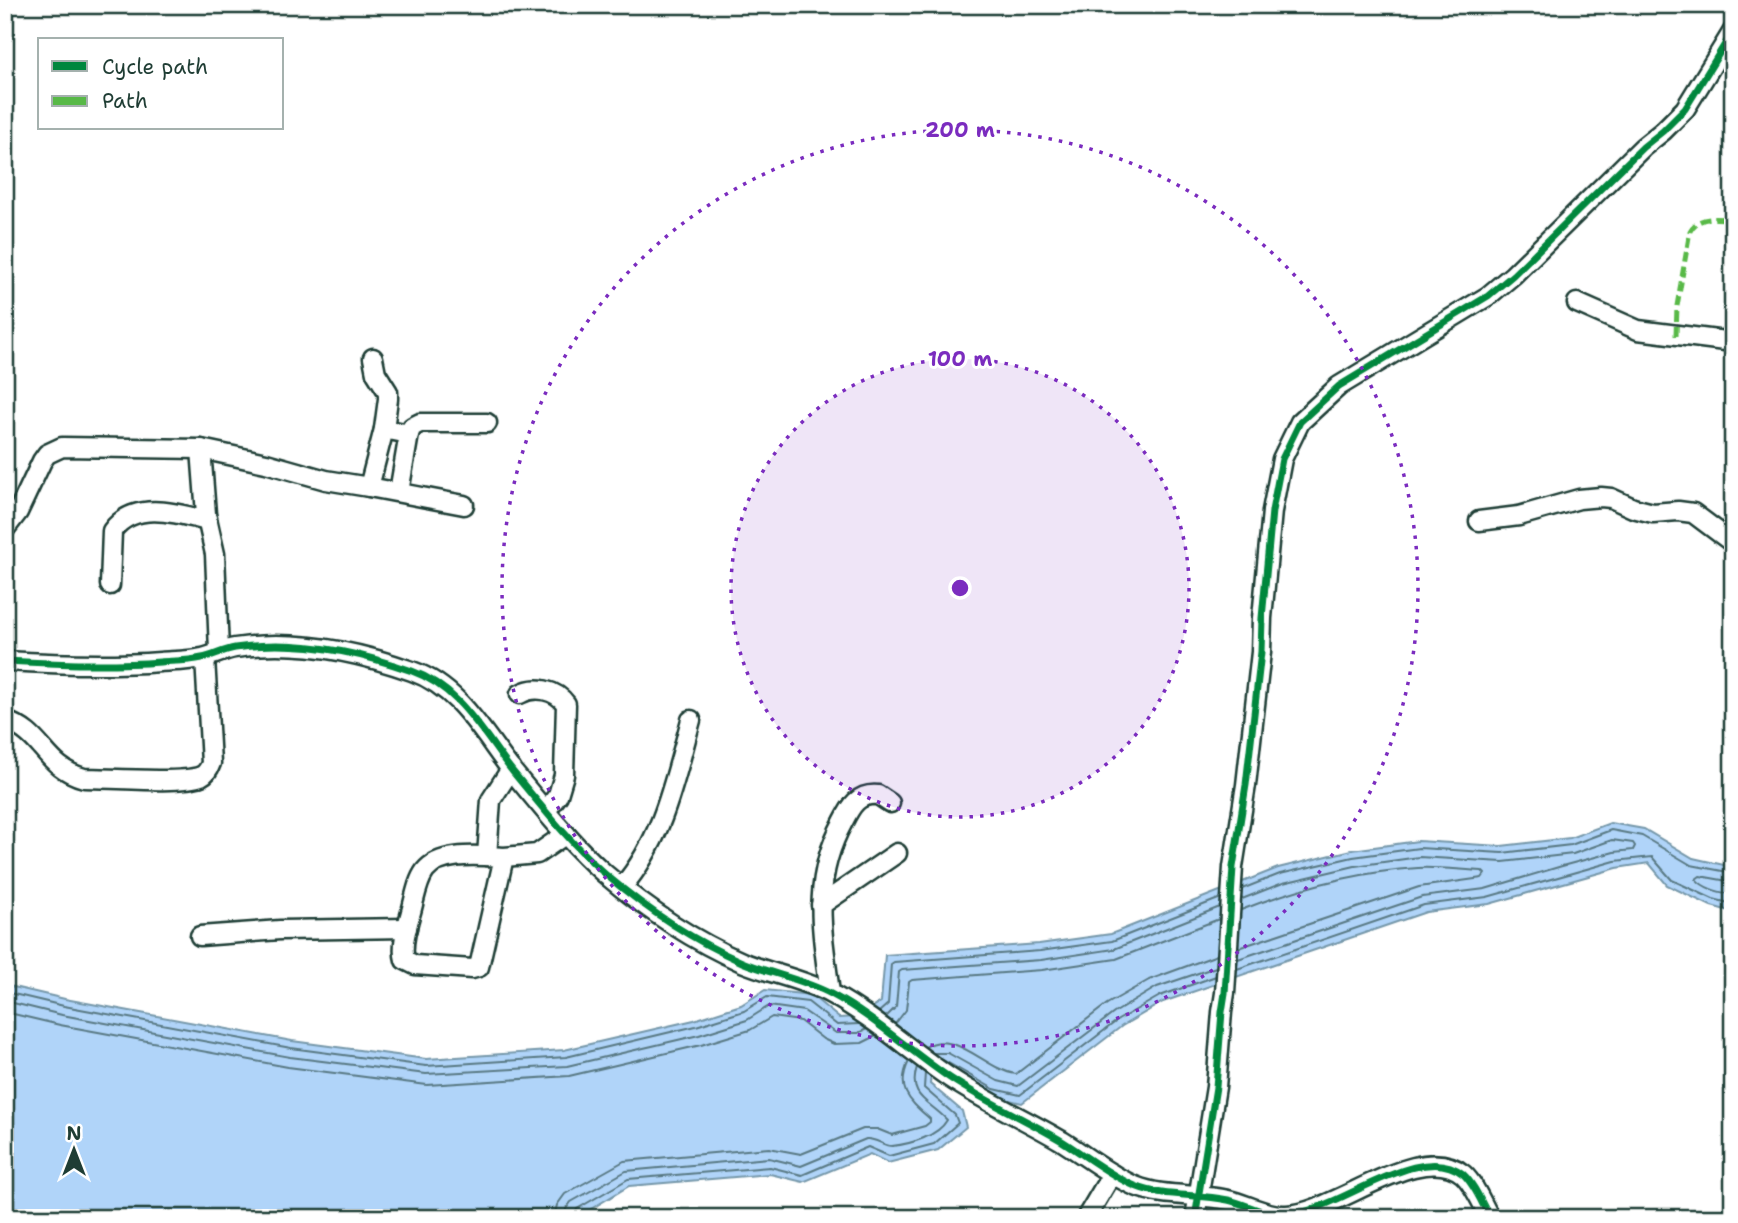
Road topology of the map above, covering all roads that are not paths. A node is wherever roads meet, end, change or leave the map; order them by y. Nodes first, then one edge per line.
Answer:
1 (1733, 32) edge
2 (1577, 303) dead end
3 (1733, 342) edge
4 (373, 358) dead end
5 (487, 423) dead end
6 (384, 429) junction
7 (409, 434) junction
8 (201, 449) junction
9 (376, 454) junction
10 (405, 460) junction
11 (369, 487) junction
12 (399, 492) junction
13 (464, 505) dead end
14 (207, 521) junction
15 (1479, 521) dead end
16 (5, 529) edge
17 (1733, 543) edge
18 (110, 585) dead end
19 (212, 655) junction
20 (5, 661) edge
21 (520, 694) dead end
22 (5, 720) edge
23 (691, 720) dead end
24 (511, 769) junction
25 (890, 803) dead end
26 (546, 811) junction
27 (566, 834) junction
28 (897, 853) dead end
29 (495, 857) junction
30 (622, 887) junction
31 (821, 905) junction
32 (407, 928) junction
33 (200, 936) dead end
34 (830, 993) junction
35 (1112, 1174) junction
36 (1197, 1196) junction
37 (1287, 1217) edge
38 (1086, 1218) edge
39 (1195, 1218) edge
40 (1490, 1218) edge

1 - 36 street
2 - 3 street
4 - 6 street
5 - 7 street
6 - 7 street
6 - 9 street
7 - 10 street
8 - 11 street
8 - 14 street
8 - 16 street
9 - 10 street
9 - 11 street
10 - 12 street
11 - 12 street
12 - 13 street
14 - 18 street
14 - 19 street
15 - 17 street
19 - 20 street
19 - 22 street
19 - 24 street
21 - 26 street
23 - 30 street
24 - 26 street
24 - 29 street
25 - 31 street
26 - 27 street
27 - 29 street
27 - 30 street
28 - 31 street
29 - 32 street
29 - 32 street
30 - 34 street
31 - 34 street
32 - 33 street
34 - 35 street
35 - 36 street
35 - 38 street
36 - 37 street
36 - 39 street
37 - 40 street

